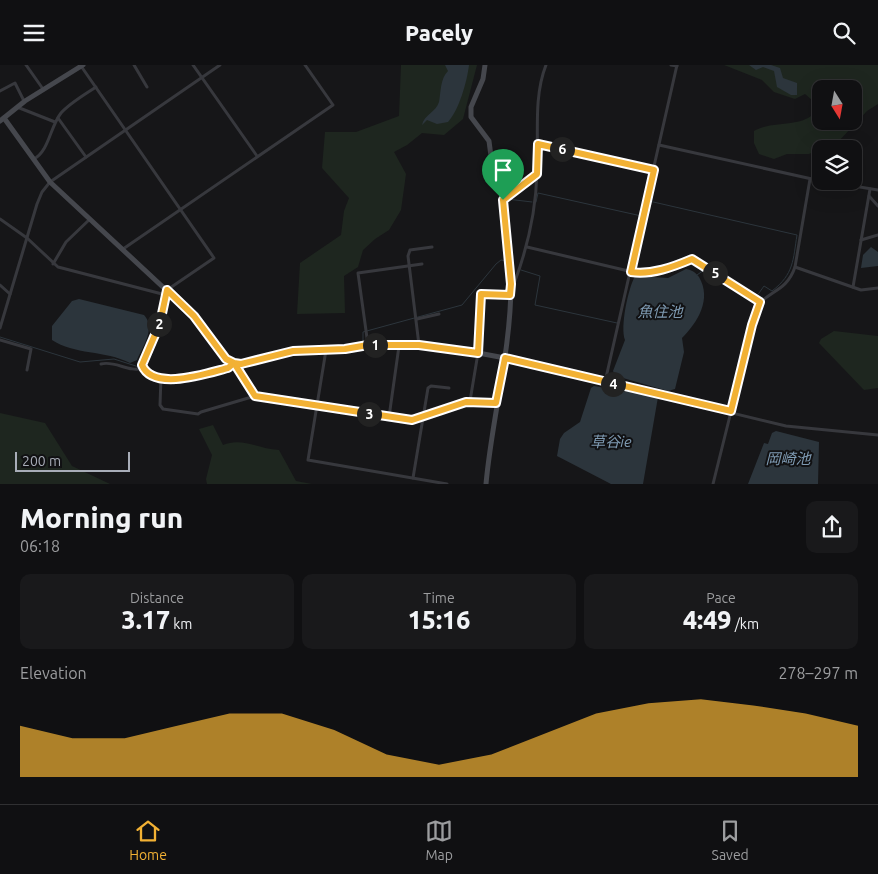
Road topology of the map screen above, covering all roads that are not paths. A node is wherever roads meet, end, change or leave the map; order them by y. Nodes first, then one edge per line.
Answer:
1 (26, 65) edge
2 (82, 65) edge
3 (134, 65) edge
4 (193, 65) edge
5 (220, 65) edge
6 (305, 65) edge
7 (485, 65) edge
8 (546, 65) edge
9 (671, 65) edge
10 (677, 66) edge
11 (202, 77) junction
12 (96, 87) junction
13 (147, 87) dead end
14 (43, 89) junction
15 (0, 91) edge
16 (25, 101) junction
17 (17, 107) junction
18 (0, 112) edge
19 (58, 118) junction
20 (2, 119) edge
21 (55, 122) junction
22 (126, 129) junction
23 (538, 144) junction
24 (659, 145) junction
25 (257, 156) junction
26 (86, 157) junction
27 (34, 159) junction
28 (654, 170) junction
29 (537, 174) junction
30 (810, 179) joint
31 (50, 182) junction
32 (862, 188) edge
33 (870, 189) junction
34 (878, 190) edge
35 (869, 196) junction
36 (503, 200) junction
37 (878, 206) edge
38 (181, 209) junction
39 (0, 219) edge
40 (90, 219) junction
41 (878, 235) edge
42 (27, 238) junction
43 (861, 241) junction
44 (432, 247) dead end
45 (527, 247) junction
46 (123, 249) junction
47 (53, 264) junction
48 (422, 264) dead end
49 (409, 265) junction
50 (795, 267) junction
51 (631, 272) junction
52 (511, 284) junction
53 (0, 285) edge
54 (853, 287) junction
55 (878, 288) edge
56 (167, 292) junction
57 (10, 294) junction
58 (510, 295) junction
59 (760, 302) junction
60 (439, 314) dead end
61 (418, 319) junction
62 (0, 328) edge
63 (0, 340) edge
64 (368, 345) junction
65 (400, 345) junction
66 (419, 345) junction
67 (326, 350) junction
68 (478, 353) junction
69 (505, 358) junction
70 (234, 363) junction
71 (101, 364) dead end
72 (143, 368) junction
73 (27, 370) dead end
74 (161, 377) junction
75 (605, 382) junction
76 (449, 389) dead end
77 (255, 396) junction
78 (470, 401) junction
79 (496, 403) junction
80 (317, 405) junction
81 (731, 411) junction
82 (423, 416) junction
83 (389, 417) junction
84 (878, 435) edge
85 (413, 478) junction
86 (447, 484) edge
87 (486, 484) edge
88 (713, 484) edge

1 - 14 street
2 - 12 street
2 - 14 street
3 - 13 street
4 - 11 street
5 - 11 street
6 - 25 street
7 - 36 street
8 - 23 street
9 - 10 street
10 - 24 street
11 - 22 street
11 - 25 street
12 - 19 street
12 - 22 street
14 - 16 street
15 - 16 street
16 - 17 street
17 - 20 street
17 - 21 street
18 - 20 street
19 - 21 street
19 - 26 street
20 - 27 street
21 - 27 street
22 - 26 street
22 - 38 street
23 - 28 street
23 - 29 street
24 - 28 street
24 - 30 street
25 - 38 street
26 - 31 street
27 - 31 street
28 - 51 street
29 - 36 street
29 - 45 street
30 - 50 street
31 - 40 street
31 - 42 street
32 - 33 street
33 - 34 street
33 - 35 street
35 - 37 street
35 - 43 street
36 - 52 street
38 - 46 street
38 - 56 street
39 - 42 street
40 - 46 street
40 - 47 street
41 - 43 street
42 - 47 street
42 - 57 street
43 - 54 street
44 - 49 street
45 - 51 street
45 - 52 street
46 - 56 street
47 - 56 street
48 - 49 street
49 - 61 street
49 - 64 street
50 - 54 street
50 - 59 street
51 - 59 street
51 - 75 street
52 - 58 street
53 - 57 street
54 - 55 street
56 - 70 street
56 - 72 street
57 - 62 street
58 - 68 street
58 - 69 street
59 - 81 street
60 - 61 street
61 - 66 street
63 - 73 street
64 - 65 street
64 - 67 street
65 - 66 street
65 - 83 street
66 - 68 street
67 - 70 street
67 - 80 street
68 - 69 street
68 - 78 street
69 - 75 street
69 - 79 street
70 - 74 street
70 - 77 street
71 - 72 street
72 - 74 street
74 - 77 street
75 - 81 street
76 - 82 street
77 - 80 street
78 - 79 street
78 - 82 street
79 - 87 street
80 - 83 street
80 - 85 street
81 - 84 street
81 - 88 street
82 - 83 street
82 - 85 street
85 - 86 street

